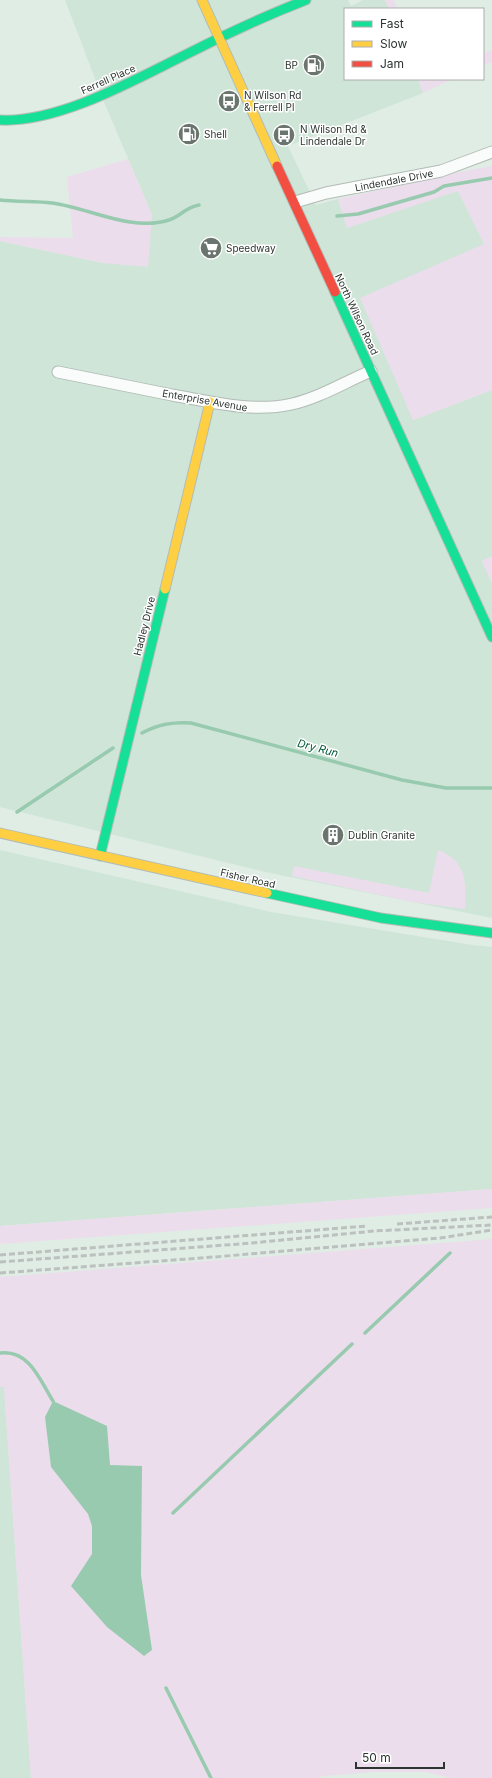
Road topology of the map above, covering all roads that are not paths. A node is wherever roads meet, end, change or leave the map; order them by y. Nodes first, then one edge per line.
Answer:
1 (202, 0) edge
2 (306, 0) edge
3 (219, 38) junction
4 (0, 120) edge
5 (492, 152) edge
6 (294, 202) junction
7 (371, 371) junction
8 (58, 372) dead end
9 (210, 402) junction
10 (492, 637) edge
11 (0, 833) edge
12 (100, 856) junction
13 (492, 933) edge

1 - 3 main road, North Wilson Road
2 - 3 main road, Ferrell Place
3 - 4 main road, Ferrell Place
3 - 6 main road, North Wilson Road
5 - 6 street, Lindendale Drive
6 - 7 main road, North Wilson Road
7 - 9 street, Enterprise Avenue
7 - 10 main road, North Wilson Road
8 - 9 street, Enterprise Avenue
9 - 12 main road, Hadley Drive
11 - 12 main road, Fisher Road
12 - 13 main road, Fisher Road

